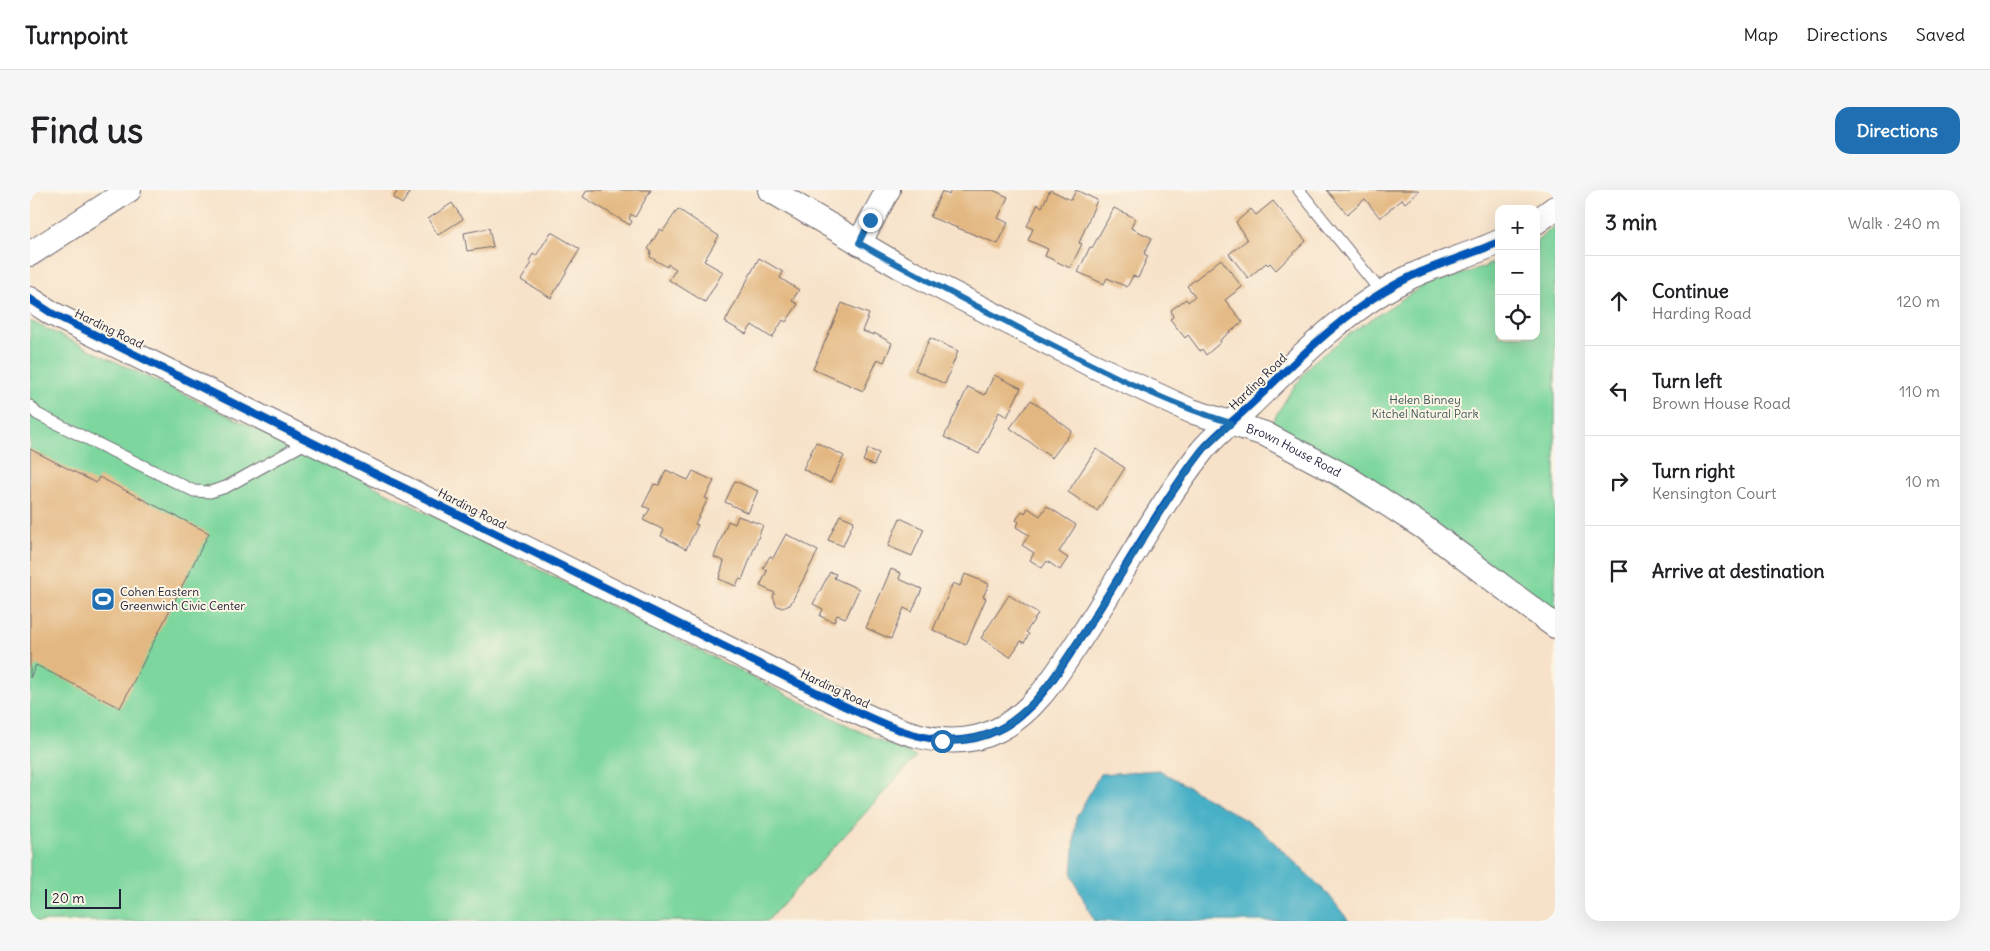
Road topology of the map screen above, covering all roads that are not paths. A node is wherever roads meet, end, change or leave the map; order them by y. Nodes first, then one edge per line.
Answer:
1 (130, 190) edge
2 (770, 190) edge
3 (888, 190) edge
4 (1299, 190) edge
5 (1555, 208) edge
6 (1540, 219) edge
7 (859, 243) junction
8 (1495, 244) edge
9 (30, 254) edge
10 (1382, 293) junction
11 (30, 300) edge
12 (30, 406) edge
13 (1231, 423) junction
14 (310, 441) junction
15 (1555, 626) edge

1 - 9 street
2 - 7 street, Brown House Road
3 - 7 street
4 - 10 lane
5 - 6 street
7 - 13 street, Brown House Road
8 - 10 street, Harding Road
10 - 13 street, Harding Road
11 - 14 street, Harding Road
12 - 14 lane
13 - 14 street, Harding Road
13 - 15 street, Brown House Road

